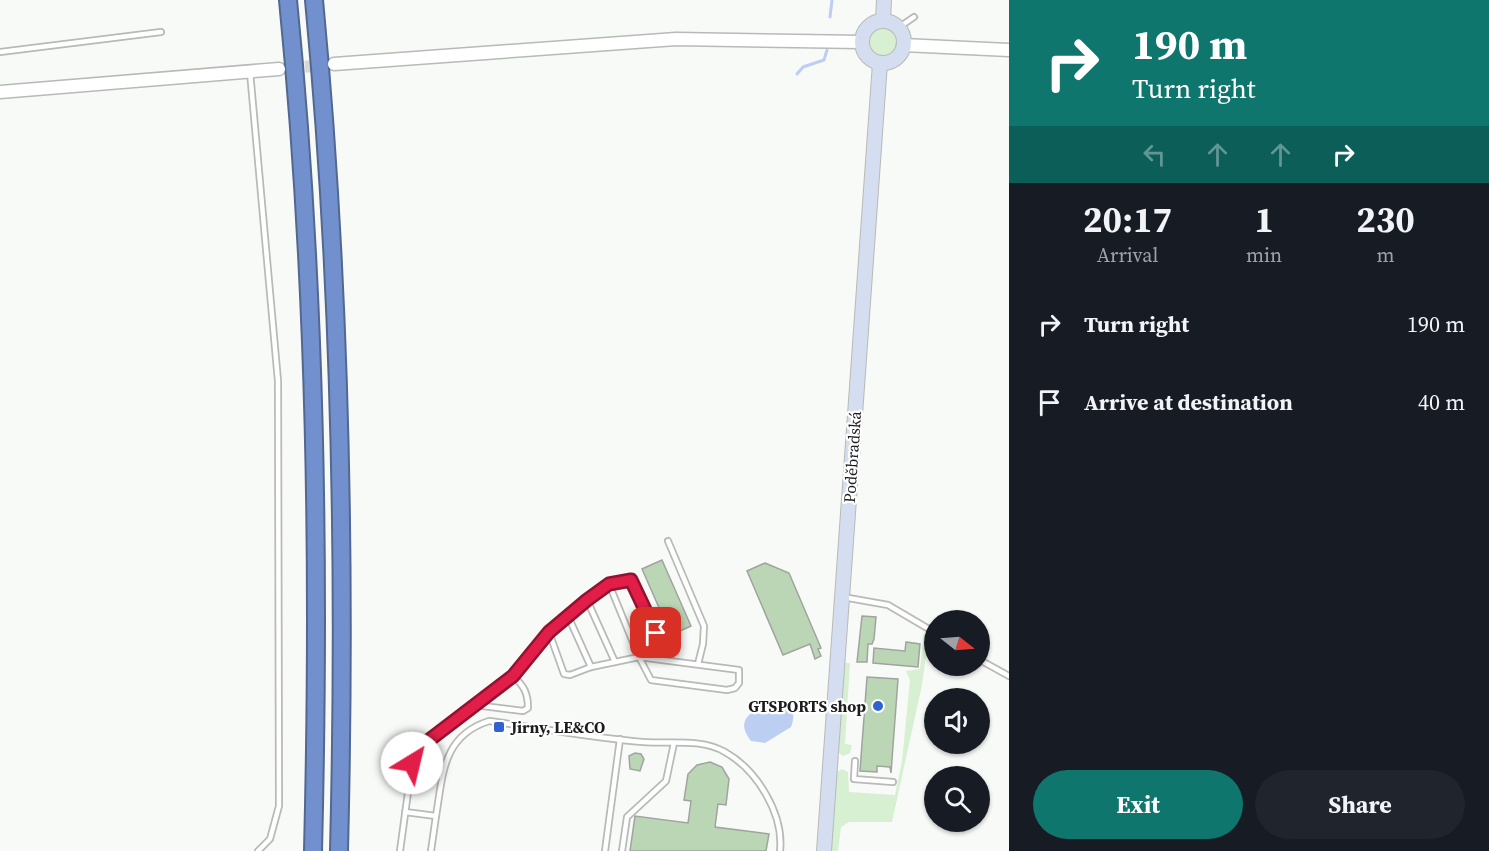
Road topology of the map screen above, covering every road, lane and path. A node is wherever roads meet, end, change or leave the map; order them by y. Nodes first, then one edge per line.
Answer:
1 (288, 0) edge
2 (314, 0) edge
3 (884, 0) edge
4 (914, 17) dead end
5 (883, 21) junction
6 (898, 28) junction
7 (161, 32) dead end
8 (862, 42) junction
9 (903, 45) junction
10 (1009, 50) edge
11 (0, 52) edge
12 (880, 63) junction
13 (334, 64) tunnel mouth
14 (279, 69) tunnel mouth
15 (250, 72) junction
16 (0, 92) edge
17 (669, 541) dead end
18 (609, 584) junction
19 (842, 597) junction
20 (587, 600) junction
21 (568, 616) junction
22 (924, 626) edge
23 (549, 632) junction
24 (636, 649) junction
25 (639, 657) junction
26 (615, 662) junction
27 (698, 664) junction
28 (990, 666) edge
29 (591, 667) junction
30 (513, 676) junction
31 (1009, 676) edge
32 (475, 705) junction
33 (620, 739) junction
34 (674, 743) junction
35 (855, 761) dead end
36 (893, 782) dead end
37 (405, 812) junction
38 (436, 816) junction
39 (258, 851) edge
40 (313, 851) edge
41 (339, 851) edge
42 (400, 851) edge
43 (431, 851) edge
44 (605, 851) edge
45 (622, 851) edge
46 (780, 851) edge
47 (824, 851) edge

1 - 40 highway
2 - 41 highway
3 - 5 main road
4 - 6 lane
5 - 6 main road
5 - 8 main road
6 - 9 main road
7 - 11 lane
8 - 12 main road
8 - 13 street
9 - 10 street
9 - 12 main road
12 - 19 main road, Poděbradská
14 - 15 street
15 - 16 street
15 - 39 lane
17 - 27 lane
18 - 20 lane
18 - 24 lane
18 - 24 lane
19 - 22 lane
19 - 47 main road, Poděbradská
20 - 21 lane
20 - 26 lane
21 - 23 lane
21 - 29 lane
23 - 29 lane
23 - 30 lane
24 - 25 lane
25 - 26 lane
25 - 27 lane
25 - 27 lane
26 - 29 lane
28 - 31 lane
30 - 32 lane
30 - 32 lane
32 - 37 lane
33 - 34 lane
33 - 38 lane
33 - 44 lane
34 - 45 lane
34 - 46 lane
35 - 36 lane
37 - 38 lane
37 - 42 lane
38 - 43 lane

